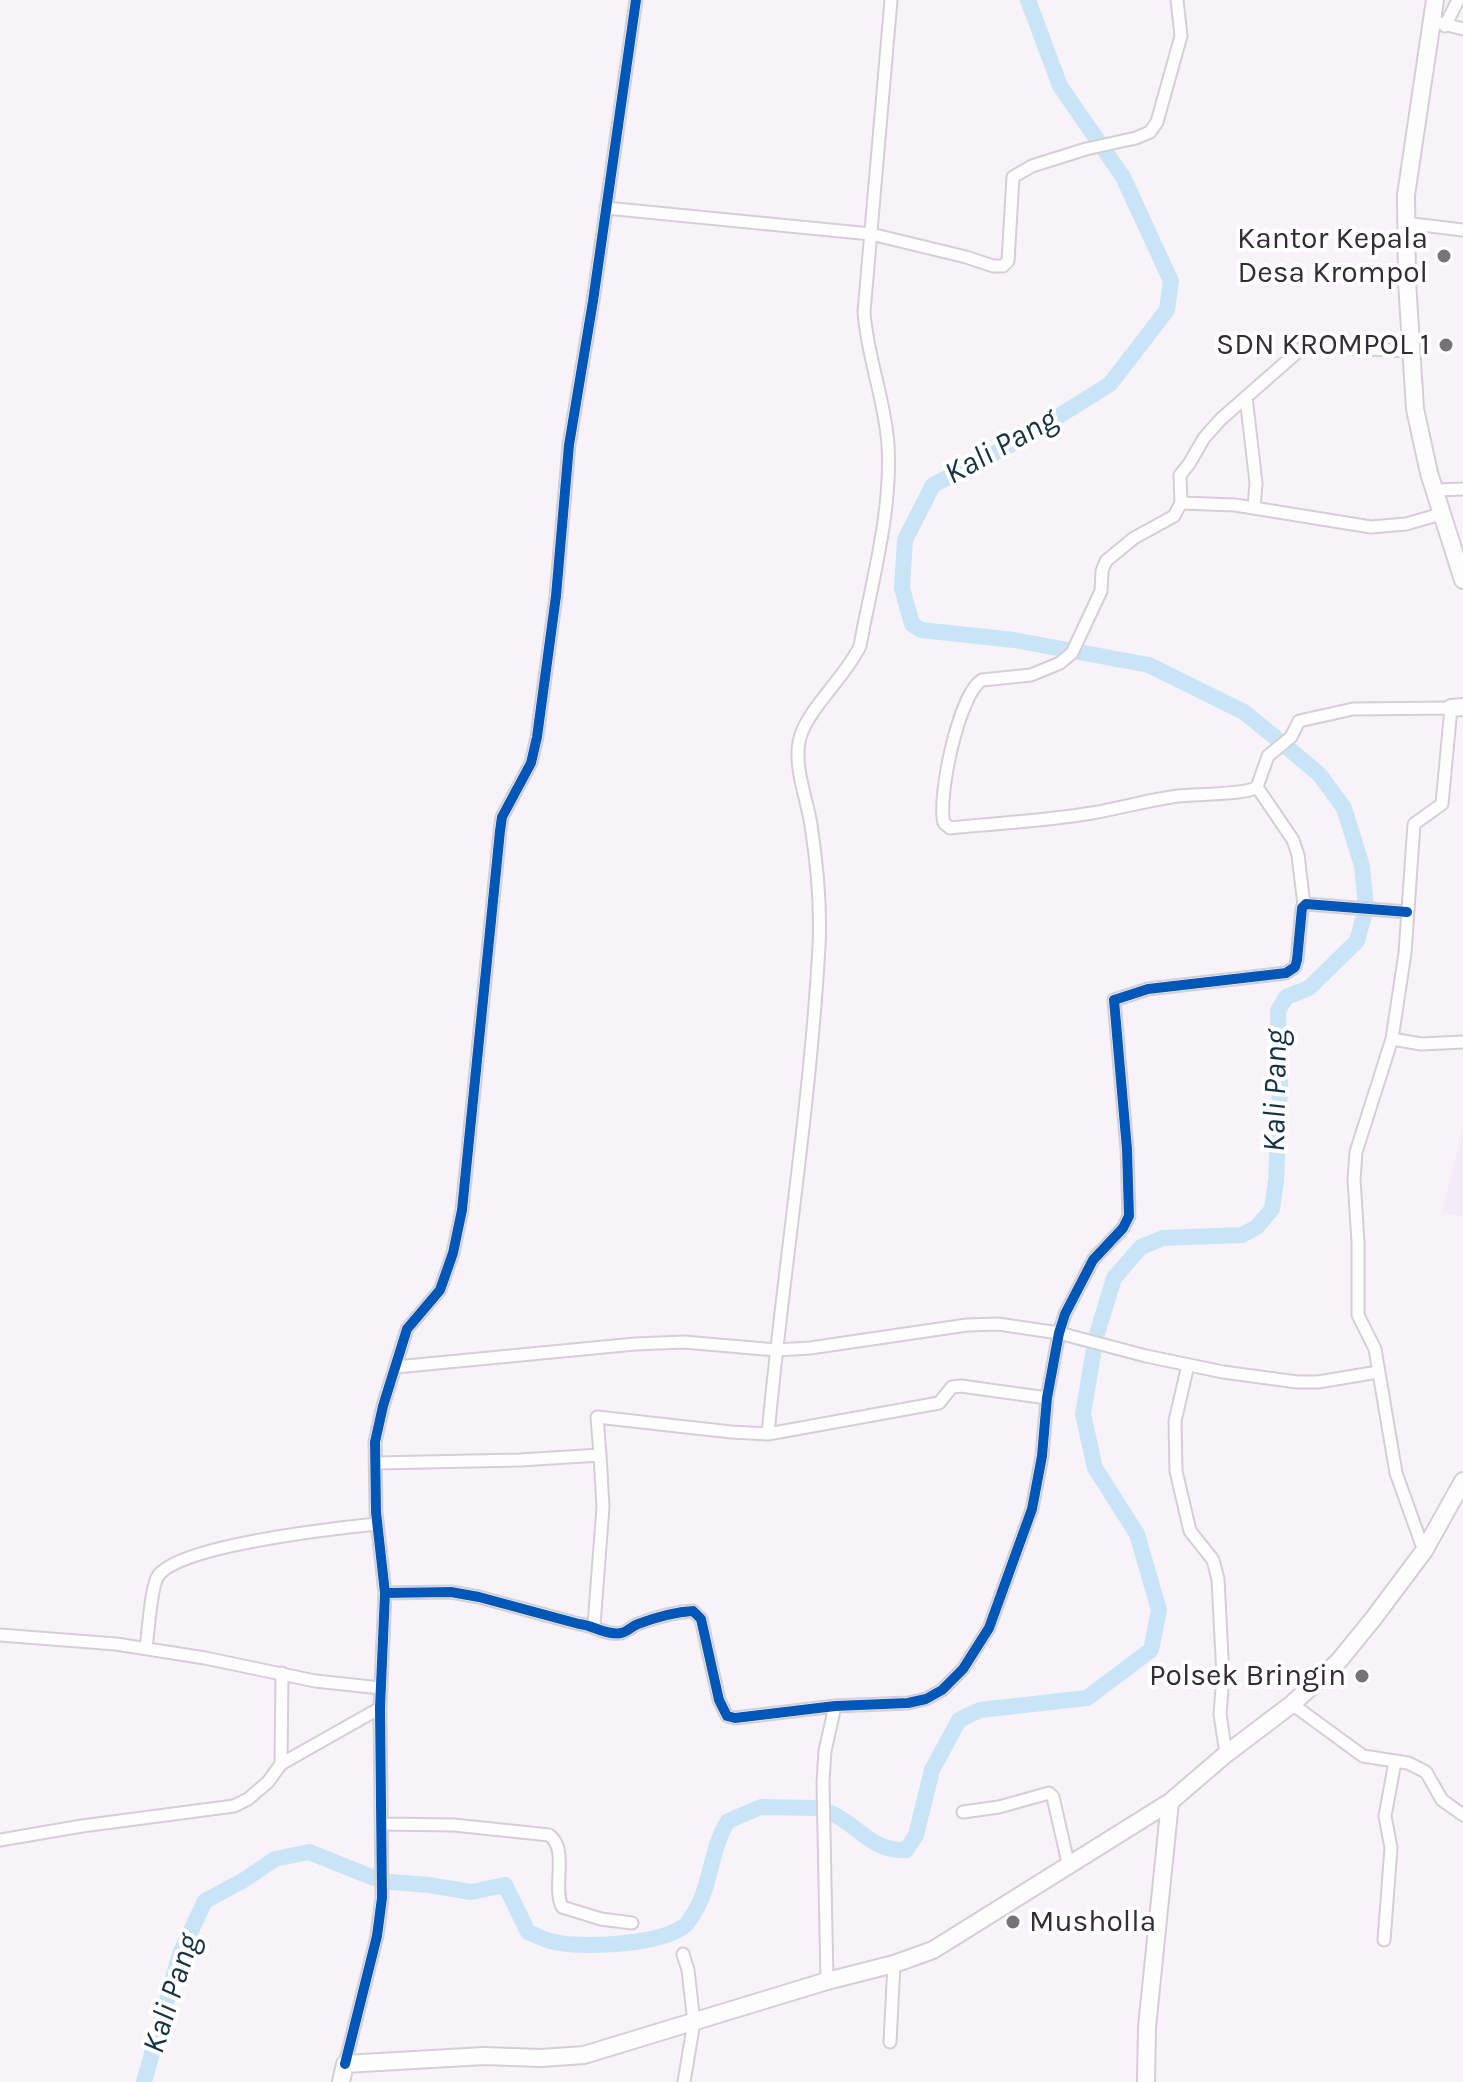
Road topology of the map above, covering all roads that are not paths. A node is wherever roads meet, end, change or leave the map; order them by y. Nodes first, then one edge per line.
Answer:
1 (636, 0) edge
2 (891, 0) edge
3 (1177, 0) edge
4 (1435, 0) edge
5 (1458, 0) edge
6 (1438, 24) junction
7 (1463, 29) edge
8 (606, 208) junction
9 (1405, 223) junction
10 (1463, 230) edge
11 (871, 234) junction
12 (1410, 351) junction
13 (1246, 397) junction
14 (1463, 489) edge
15 (1436, 490) junction
16 (1181, 503) junction
17 (1254, 508) junction
18 (1441, 514) junction
19 (1463, 580) edge
20 (1457, 708) edge
21 (1257, 787) junction
22 (1304, 905) junction
23 (1407, 912) junction
24 (1392, 1039) junction
25 (1463, 1042) edge
26 (1059, 1333) junction
27 (776, 1350) junction
28 (1188, 1365) junction
29 (396, 1367) junction
30 (1378, 1372) junction
31 (1047, 1398) junction
32 (768, 1434) junction
33 (600, 1455) junction
34 (377, 1463) junction
35 (1463, 1481) edge
36 (377, 1524) junction
37 (1424, 1551) junction
38 (385, 1593) junction
39 (594, 1625) junction
40 (0, 1635) edge
41 (146, 1648) junction
42 (282, 1673) junction
43 (381, 1688) junction
44 (1292, 1704) junction
45 (835, 1706) junction
46 (380, 1708) junction
47 (1226, 1754) junction
48 (1395, 1762) junction
49 (281, 1764) junction
50 (1170, 1802) junction
51 (963, 1812) dead end
52 (1463, 1815) edge
53 (383, 1824) junction
54 (0, 1840) edge
55 (1069, 1867) junction
56 (632, 1923) dead end
57 (1384, 1940) dead end
58 (683, 1954) dead end
59 (894, 1964) junction
60 (827, 1981) junction
61 (694, 2022) junction
62 (890, 2042) dead end
63 (345, 2064) junction
64 (341, 2082) edge
65 (684, 2082) edge
66 (1146, 2082) edge

1 - 8 street
2 - 11 street
3 - 11 street
4 - 6 street
5 - 6 street
6 - 7 street
6 - 9 street
8 - 11 street
8 - 29 street
9 - 10 street
9 - 12 street
11 - 27 street
12 - 13 street
12 - 15 street
13 - 16 street
13 - 17 street
14 - 15 street
15 - 18 street
16 - 17 street
16 - 21 street
17 - 18 street
18 - 19 street
20 - 21 street
20 - 23 street
21 - 22 street
22 - 23 street
22 - 26 street
23 - 24 street
24 - 25 street
24 - 30 street
26 - 27 street
26 - 28 street
26 - 31 street
27 - 29 street
27 - 32 street
28 - 30 street
28 - 47 street
29 - 34 street
30 - 37 street
31 - 32 street
31 - 45 street
32 - 33 street
33 - 34 street
33 - 39 street
34 - 36 street
35 - 37 street
36 - 38 street
36 - 41 street
37 - 44 street
38 - 39 street
38 - 43 street
39 - 45 street
40 - 41 street
41 - 42 street
42 - 43 street
42 - 49 street
43 - 46 street
44 - 47 street
44 - 48 street
45 - 60 street
46 - 49 street
46 - 53 street
47 - 50 street
48 - 52 street
48 - 57 street
49 - 54 street
50 - 55 street
50 - 66 street
51 - 55 street
53 - 56 street
53 - 63 street
55 - 59 street
58 - 61 street
59 - 60 street
59 - 62 street
60 - 61 street
61 - 63 street
61 - 65 street
63 - 64 street

